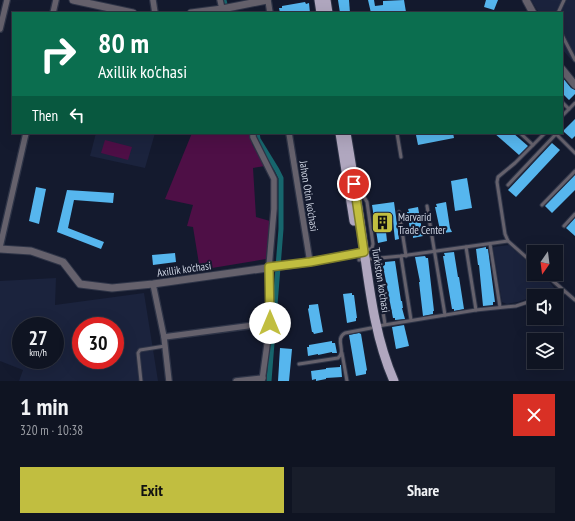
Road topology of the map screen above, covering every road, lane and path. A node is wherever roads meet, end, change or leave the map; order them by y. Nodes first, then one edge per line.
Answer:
1 (7, 0) edge
2 (56, 0) edge
3 (73, 0) edge
4 (153, 0) edge
5 (220, 0) edge
6 (267, 0) edge
7 (319, 0) edge
8 (326, 0) edge
9 (526, 0) edge
10 (564, 0) edge
11 (106, 10) edge
12 (225, 10) edge
13 (53, 12) edge
14 (124, 12) edge
15 (155, 12) edge
16 (202, 12) edge
17 (270, 12) edge
18 (321, 12) edge
19 (328, 12) edge
20 (532, 12) edge
21 (558, 12) edge
22 (0, 29) edge
23 (563, 37) edge
24 (575, 60) edge
25 (563, 70) edge
26 (575, 85) edge
27 (563, 103) edge
28 (575, 103) edge
29 (569, 109) junction
30 (563, 115) edge
31 (26, 134) edge
32 (253, 134) edge
33 (289, 134) edge
34 (340, 134) edge
35 (346, 134) edge
36 (397, 134) edge
37 (521, 134) edge
38 (544, 134) edge
39 (555, 134) edge
40 (533, 145) junction
41 (575, 153) edge
42 (401, 157) dead end
43 (575, 171) edge
44 (508, 185) dead end
45 (542, 205) dead end
46 (428, 206) dead end
47 (399, 212) dead end
48 (575, 214) edge
49 (564, 226) dead end
50 (508, 241) junction
51 (490, 244) junction
52 (466, 247) junction
53 (0, 248) edge
54 (435, 252) junction
55 (364, 256) junction
56 (401, 256) junction
57 (406, 256) junction
58 (527, 258) edge
59 (310, 262) junction
60 (270, 267) junction
61 (552, 281) edge
62 (153, 284) junction
63 (564, 292) joint
64 (575, 300) edge
65 (527, 302) edge
66 (500, 307) junction
67 (476, 310) junction
68 (445, 315) junction
69 (411, 320) junction
70 (270, 323) junction
71 (377, 327) junction
72 (164, 338) junction
73 (165, 346) junction
74 (342, 352) junction
75 (299, 364) dead end
76 (263, 380) edge
77 (141, 381) edge
78 (170, 381) edge
79 (236, 381) edge
80 (347, 381) edge
81 (387, 381) edge
82 (394, 381) edge

1 - 22 street
2 - 13 street
3 - 11 street
4 - 15 street
5 - 12 street
6 - 12 street
6 - 17 street
7 - 18 main road
8 - 19 main road
9 - 20 street
10 - 21 lane
11 - 14 street
12 - 16 street
23 - 24 lane
25 - 26 street
27 - 29 lane
28 - 29 lane
29 - 30 lane
31 - 53 street
32 - 60 street
33 - 59 street, Jahon Otin ko'chasi
34 - 55 main road, Turkiston ko'chasi
35 - 55 main road, Turkiston ko'chasi
36 - 42 lane
37 - 40 lane
38 - 40 lane
39 - 41 lane
39 - 44 lane
40 - 50 lane
43 - 45 lane
46 - 54 lane
47 - 57 lane
48 - 49 lane
50 - 51 lane
50 - 58 lane
51 - 52 lane
51 - 66 lane
52 - 54 lane
52 - 67 lane
53 - 62 street
54 - 57 lane
54 - 68 lane
55 - 56 lane
55 - 59 street
55 - 71 main road, Turkiston ko'chasi
56 - 57 lane
56 - 69 lane
59 - 60 street, Axillik ko'chasi
60 - 62 street, Axillik ko'chasi
60 - 70 street
61 - 63 lane
62 - 72 street, Axillik ko'chasi
63 - 64 lane
65 - 66 lane
66 - 67 lane
67 - 68 lane
68 - 69 lane
69 - 71 lane
70 - 72 street
70 - 76 street
71 - 74 lane
71 - 81 main road, Turkiston ko'chasi
71 - 82 main road, Turkiston ko'chasi
72 - 73 street, Axillik ko'chasi
73 - 77 lane
73 - 78 street, Axillik ko'chasi
74 - 75 lane
74 - 80 lane
76 - 79 street

